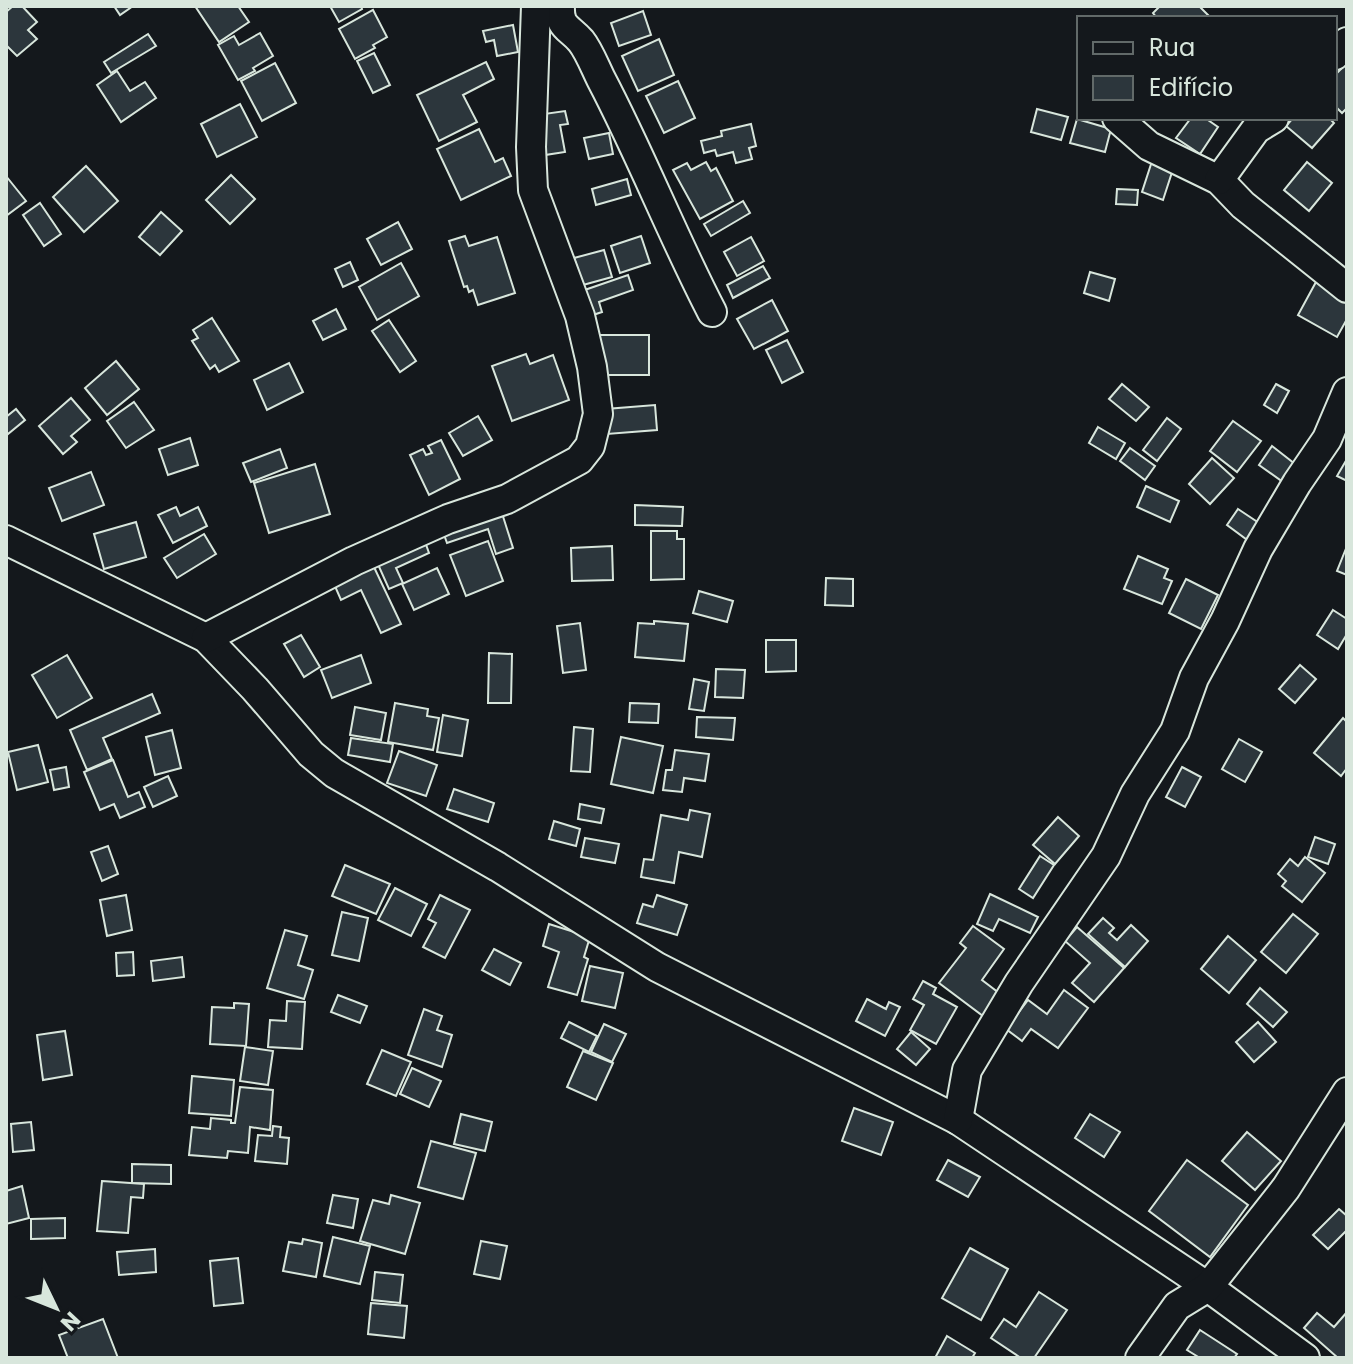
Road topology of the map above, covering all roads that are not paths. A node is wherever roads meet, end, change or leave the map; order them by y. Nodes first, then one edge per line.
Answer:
1 (536, 6) edge
2 (560, 6) edge
3 (1119, 120) edge
4 (1271, 120) edge
5 (1219, 180) junction
6 (1347, 288) edge
7 (712, 312) dead end
8 (1347, 392) edge
9 (6, 540) edge
10 (206, 638) junction
11 (1347, 1092) edge
12 (958, 1120) junction
13 (1208, 1287) junction
14 (1140, 1358) edge
15 (1305, 1358) edge

1 - 10 street
2 - 7 street
3 - 5 street
4 - 5 street
5 - 6 street
8 - 12 street
9 - 10 street
10 - 12 street
11 - 13 street
12 - 13 street
13 - 14 street
13 - 15 street

